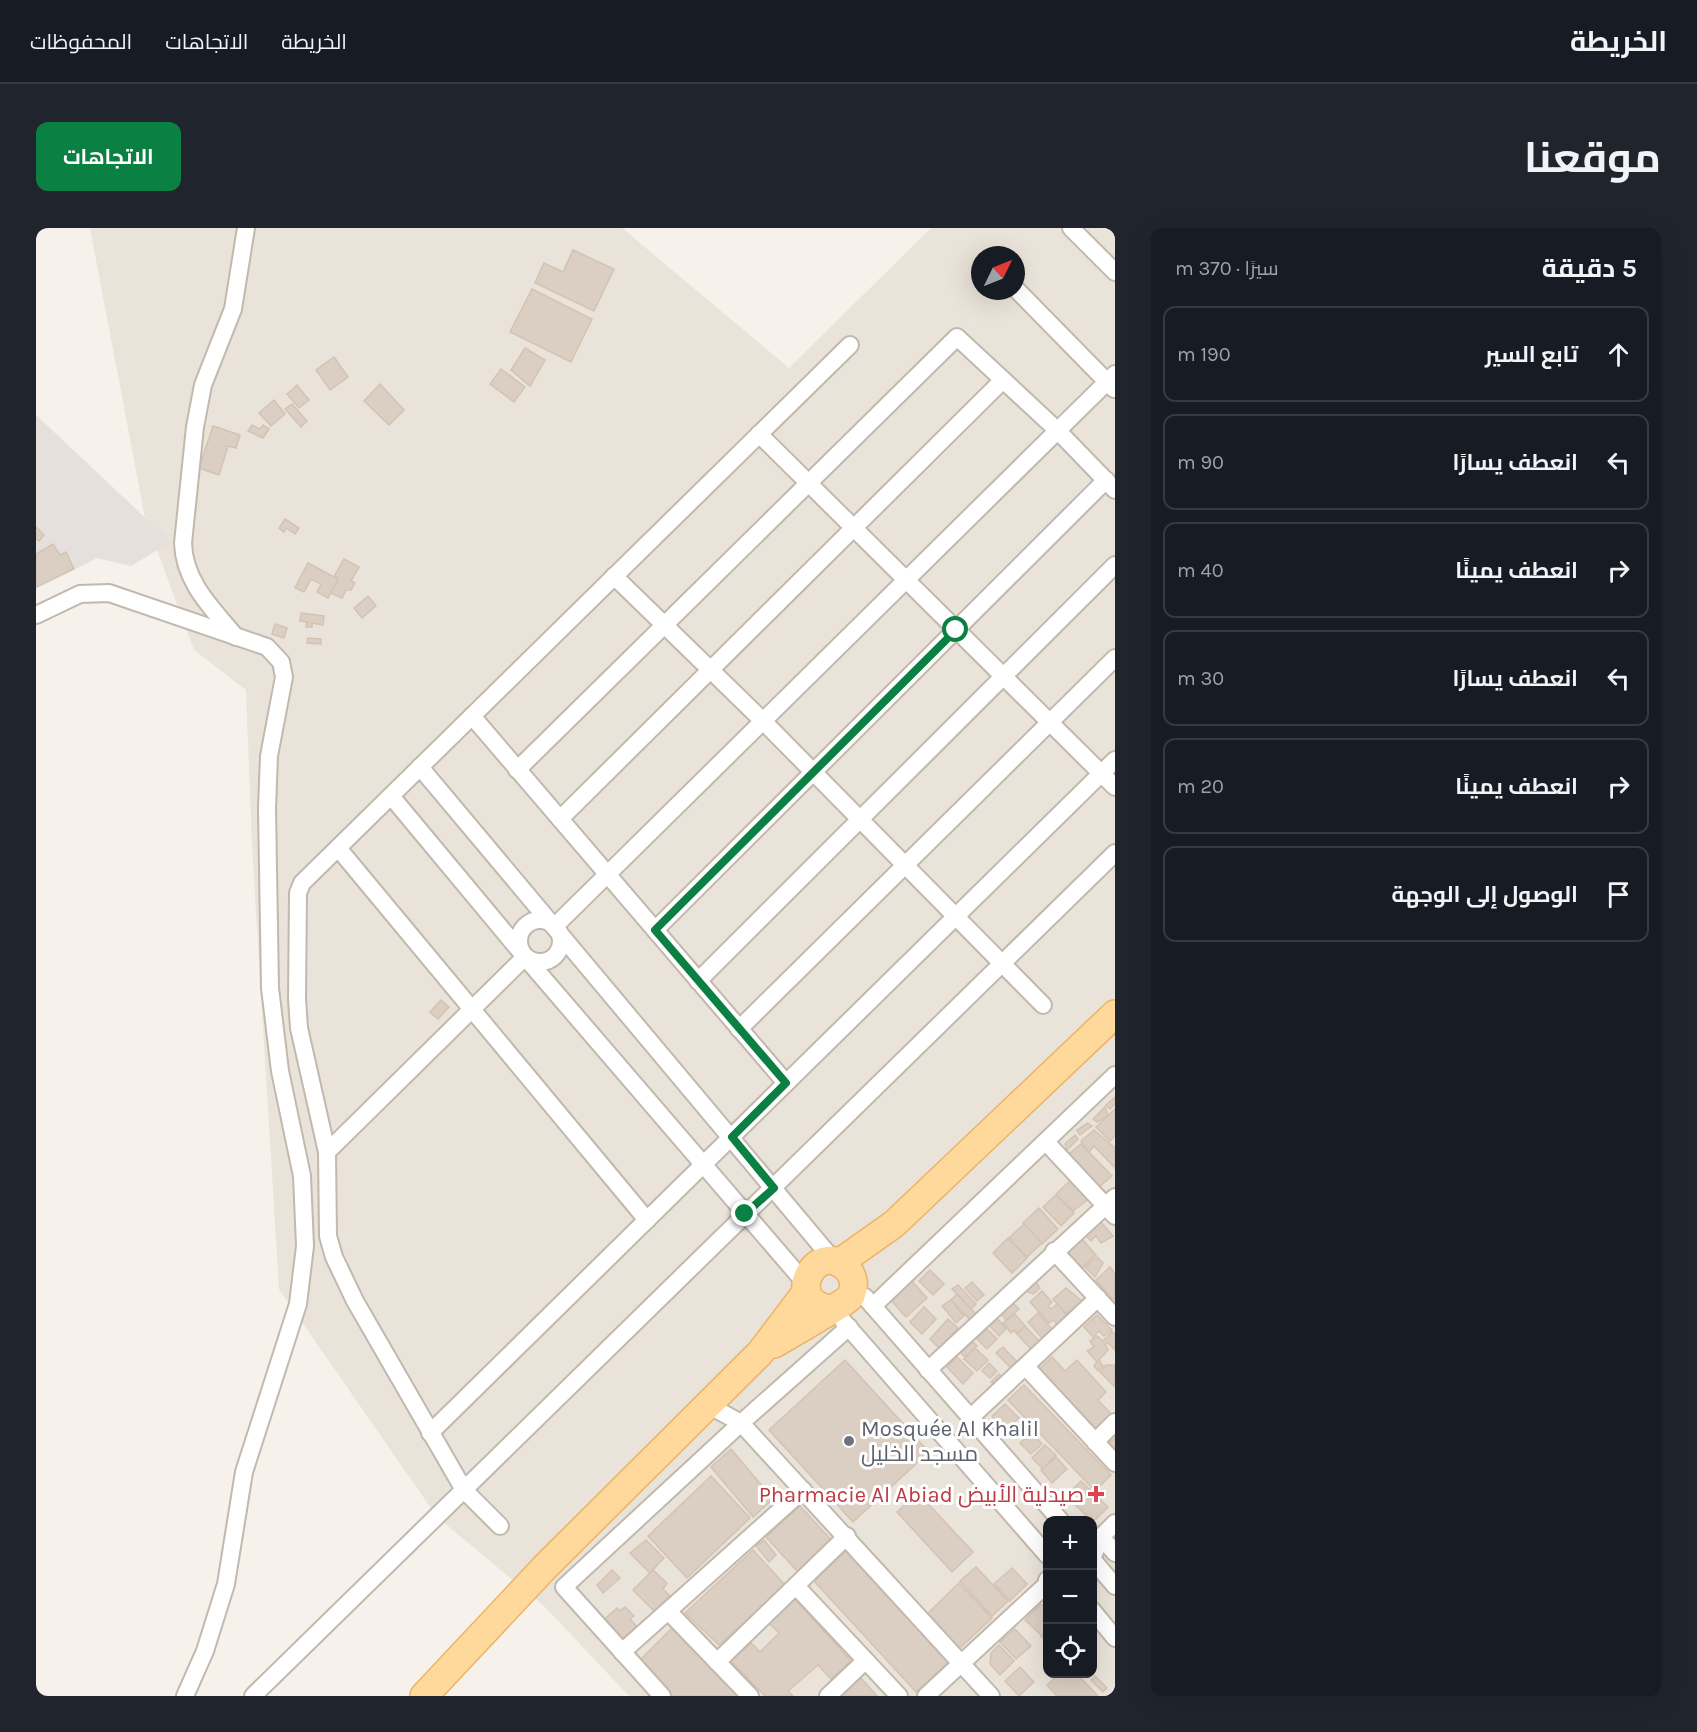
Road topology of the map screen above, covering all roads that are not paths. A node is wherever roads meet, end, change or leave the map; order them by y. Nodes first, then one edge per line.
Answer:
1 (246, 228) edge
2 (1071, 228) edge
3 (1115, 272) edge
4 (1025, 299) edge
5 (850, 345) dead end
6 (1003, 380) junction
7 (1112, 382) edge
8 (1058, 430) junction
9 (759, 434) junction
10 (808, 483) junction
11 (1111, 485) edge
12 (854, 528) junction
13 (1115, 565) edge
14 (615, 576) junction
15 (906, 580) junction
16 (36, 615) edge
17 (664, 625) junction
18 (956, 630) junction
19 (236, 637) junction
20 (1115, 658) edge
21 (711, 670) junction
22 (1003, 676) junction
23 (472, 716) junction
24 (764, 721) junction
25 (1050, 723) junction
26 (1115, 760) edge
27 (420, 767) junction
28 (517, 770) junction
29 (813, 772) junction
30 (1101, 774) junction
31 (1115, 787) edge
32 (391, 796) junction
33 (560, 819) junction
34 (860, 819) junction
35 (338, 848) junction
36 (1115, 852) edge
37 (904, 866) junction
38 (608, 875) junction
39 (955, 917) junction
40 (555, 926) junction
41 (655, 930) junction
42 (525, 957) junction
43 (1002, 963) junction
44 (698, 981) junction
45 (1043, 1005) dead end
46 (472, 1009) junction
47 (1115, 1014) edge
48 (739, 1029) junction
49 (1115, 1075) edge
50 (786, 1083) junction
51 (732, 1137) junction
52 (1046, 1142) junction
53 (327, 1152) junction
54 (702, 1166) junction
55 (774, 1188) junction
56 (1112, 1207) edge
57 (745, 1214) junction
58 (647, 1220) junction
59 (1054, 1251) junction
60 (845, 1272) junction
61 (806, 1288) junction
62 (1098, 1298) junction
63 (873, 1306) junction
64 (837, 1315) junction
65 (1115, 1317) edge
66 (760, 1353) junction
67 (1026, 1367) junction
68 (928, 1370) junction
69 (708, 1405) junction
70 (970, 1418) junction
71 (1115, 1422) edge
72 (741, 1423) junction
73 (430, 1432) junction
74 (1095, 1442) junction
75 (1115, 1463) edge
76 (464, 1490) junction
77 (803, 1490) junction
78 (1056, 1516) edge
79 (1115, 1523) edge
80 (501, 1526) dead end
81 (847, 1536) junction
82 (1097, 1537) edge
83 (1097, 1539) edge
84 (1043, 1551) edge
85 (1115, 1553) edge
86 (1097, 1565) edge
87 (545, 1567) junction
88 (796, 1586) junction
89 (1115, 1586) edge
90 (564, 1587) junction
91 (1043, 1587) edge
92 (669, 1612) junction
93 (1097, 1616) edge
94 (1115, 1638) edge
95 (622, 1652) junction
96 (865, 1661) junction
97 (717, 1662) junction
98 (960, 1664) junction
99 (185, 1696) edge
100 (254, 1696) edge
101 (424, 1696) edge
102 (662, 1696) edge
103 (750, 1696) edge
104 (828, 1696) edge
105 (899, 1696) edge
106 (926, 1696) edge
107 (991, 1696) edge

1 - 19 street
2 - 3 street
4 - 7 street
5 - 9 street
6 - 8 street
6 - 10 street
6 - 12 street
7 - 8 street
8 - 11 street
8 - 15 street
9 - 10 street
9 - 14 street
10 - 12 street
10 - 17 street
11 - 18 street
12 - 15 street
12 - 21 street
13 - 22 street
14 - 17 street
14 - 23 street
15 - 18 street
15 - 24 street
16 - 19 street
17 - 21 street
17 - 28 street
18 - 22 street
18 - 29 street
19 - 99 street
20 - 25 street
21 - 24 street
21 - 33 street
22 - 25 street
22 - 34 street
23 - 27 street
23 - 28 street
24 - 29 street
24 - 38 street
25 - 30 street
25 - 37 street
26 - 30 street
27 - 32 street
27 - 40 street
28 - 33 street
29 - 34 street
29 - 41 street
30 - 31 street
30 - 39 street
32 - 35 street
32 - 42 street
33 - 38 street
34 - 37 street
34 - 44 street
35 - 46 street
35 - 53 street
36 - 43 street
37 - 39 street
37 - 48 street
38 - 40 street
38 - 41 street
39 - 43 street
39 - 50 street
40 - 42 street
40 - 42 street
40 - 51 street
41 - 44 street
42 - 46 street
42 - 54 street
43 - 45 street
43 - 55 street
44 - 48 street
46 - 53 street
46 - 58 street
47 - 60 main road
48 - 50 street
49 - 52 street
50 - 51 street
51 - 54 street
51 - 55 street
52 - 56 street
52 - 63 street
53 - 73 street
54 - 57 street
54 - 58 street
55 - 57 street
55 - 60 street
56 - 59 street
57 - 61 street
57 - 76 street
58 - 73 street
59 - 62 street
59 - 68 street
60 - 61 main road
60 - 63 street
60 - 64 main road
61 - 64 main road
61 - 66 main road
62 - 65 street
62 - 67 street
63 - 68 street
64 - 66 main road
64 - 72 street
64 - 84 street
66 - 69 main road
67 - 70 street
67 - 74 street
68 - 70 street
69 - 72 street
69 - 87 main road
70 - 78 street
71 - 74 street
72 - 77 street
72 - 90 street
73 - 76 street
74 - 75 street
76 - 80 street
76 - 100 street
77 - 81 street
77 - 92 street
79 - 82 street
81 - 88 street
81 - 98 street
83 - 85 street
86 - 89 street
87 - 90 street
87 - 101 main road
88 - 96 street
88 - 97 street
90 - 95 street
91 - 98 street
92 - 95 street
92 - 97 street
93 - 94 street
95 - 102 street
96 - 104 street
96 - 105 street
97 - 103 street
98 - 106 street
98 - 107 street

